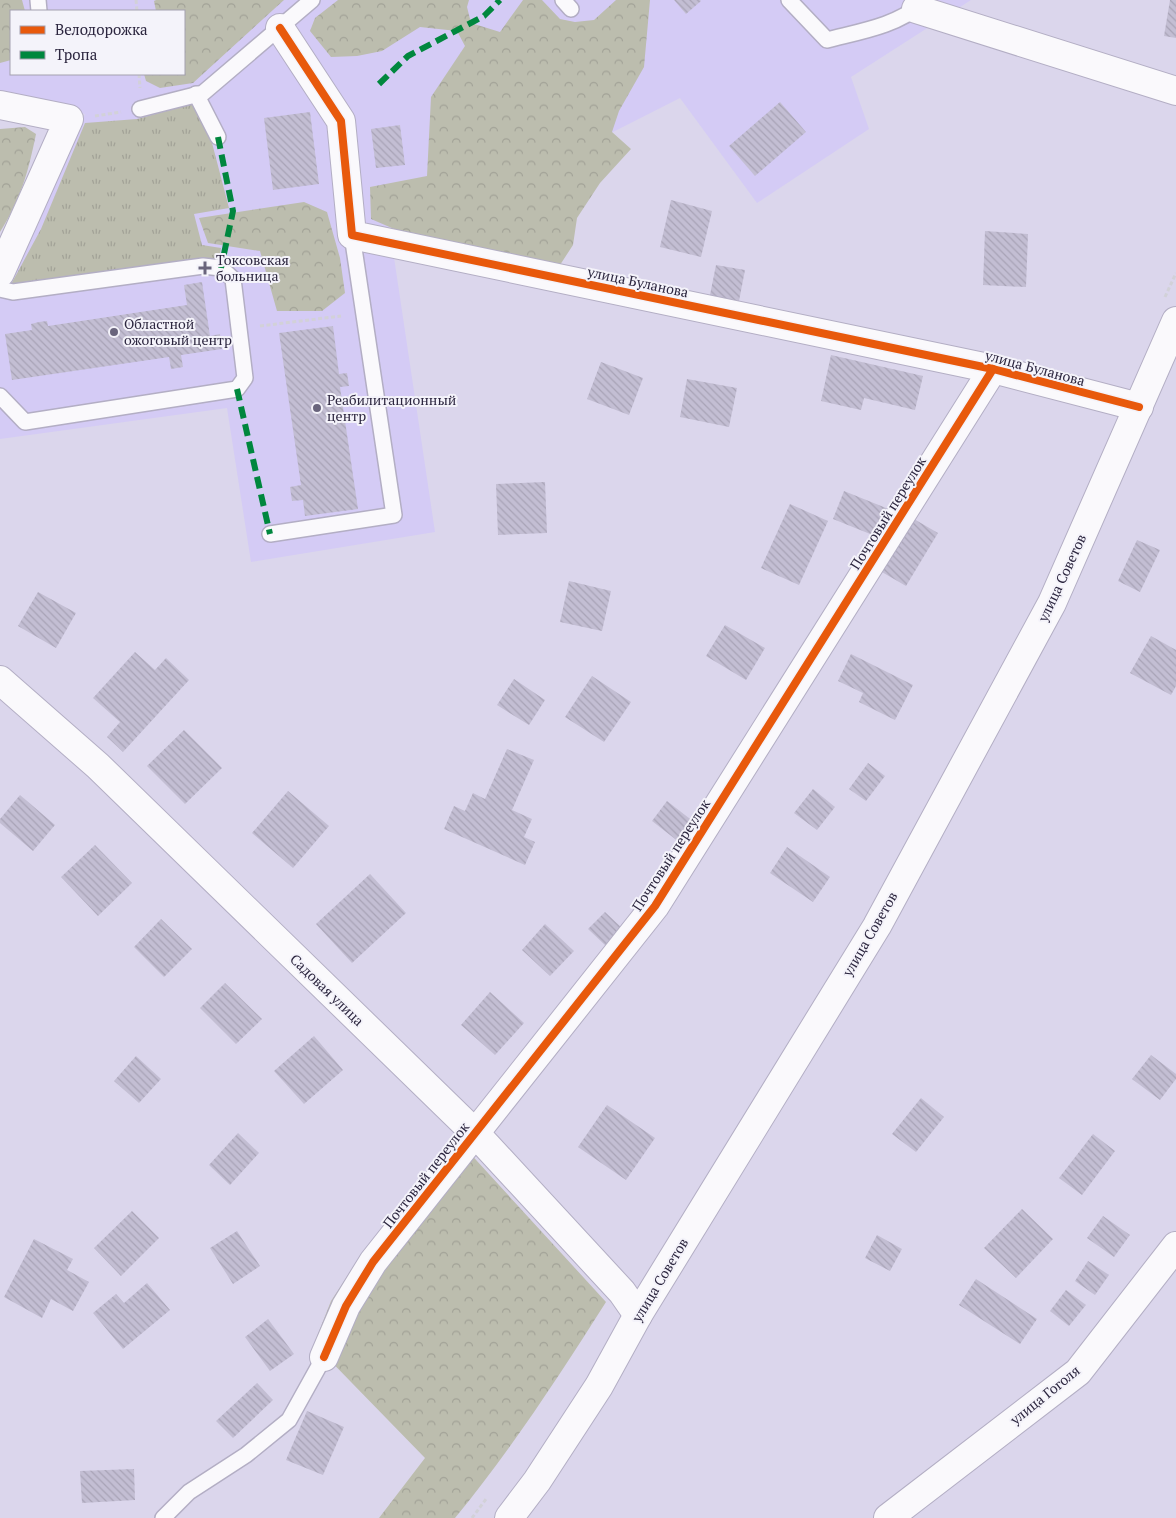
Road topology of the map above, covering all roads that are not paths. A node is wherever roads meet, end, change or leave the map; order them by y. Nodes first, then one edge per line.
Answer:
1 (312, 0) edge
2 (790, 0) edge
3 (921, 5) edge
4 (280, 28) junction
5 (1176, 90) edge
6 (196, 94) junction
7 (0, 105) edge
8 (140, 109) road end
9 (218, 137) dead end
10 (352, 235) junction
11 (0, 273) edge
12 (0, 289) edge
13 (1170, 310) edge
14 (993, 369) junction
15 (0, 396) edge
16 (1139, 407) junction
17 (270, 534) dead end
18 (0, 680) edge
19 (475, 1133) junction
20 (1176, 1246) edge
21 (638, 1315) junction
22 (324, 1357) joint
23 (163, 1518) edge
24 (509, 1518) edge
25 (888, 1518) edge

1 - 4 lane
2 - 3 lane
3 - 5 street
4 - 6 lane
4 - 10 street
6 - 8 lane
6 - 9 lane
7 - 11 street
10 - 14 street, улица Буланова
10 - 17 lane
12 - 15 lane
13 - 16 street, улица Советов
14 - 16 street, улица Буланова
14 - 19 street, Почтовый переулок
16 - 21 street, улица Советов
18 - 19 street, Садовая улица
19 - 21 street, Садовая улица
19 - 22 street, Почтовый переулок
20 - 25 street, улица Гоголя
21 - 24 street, улица Советов
22 - 23 lane

